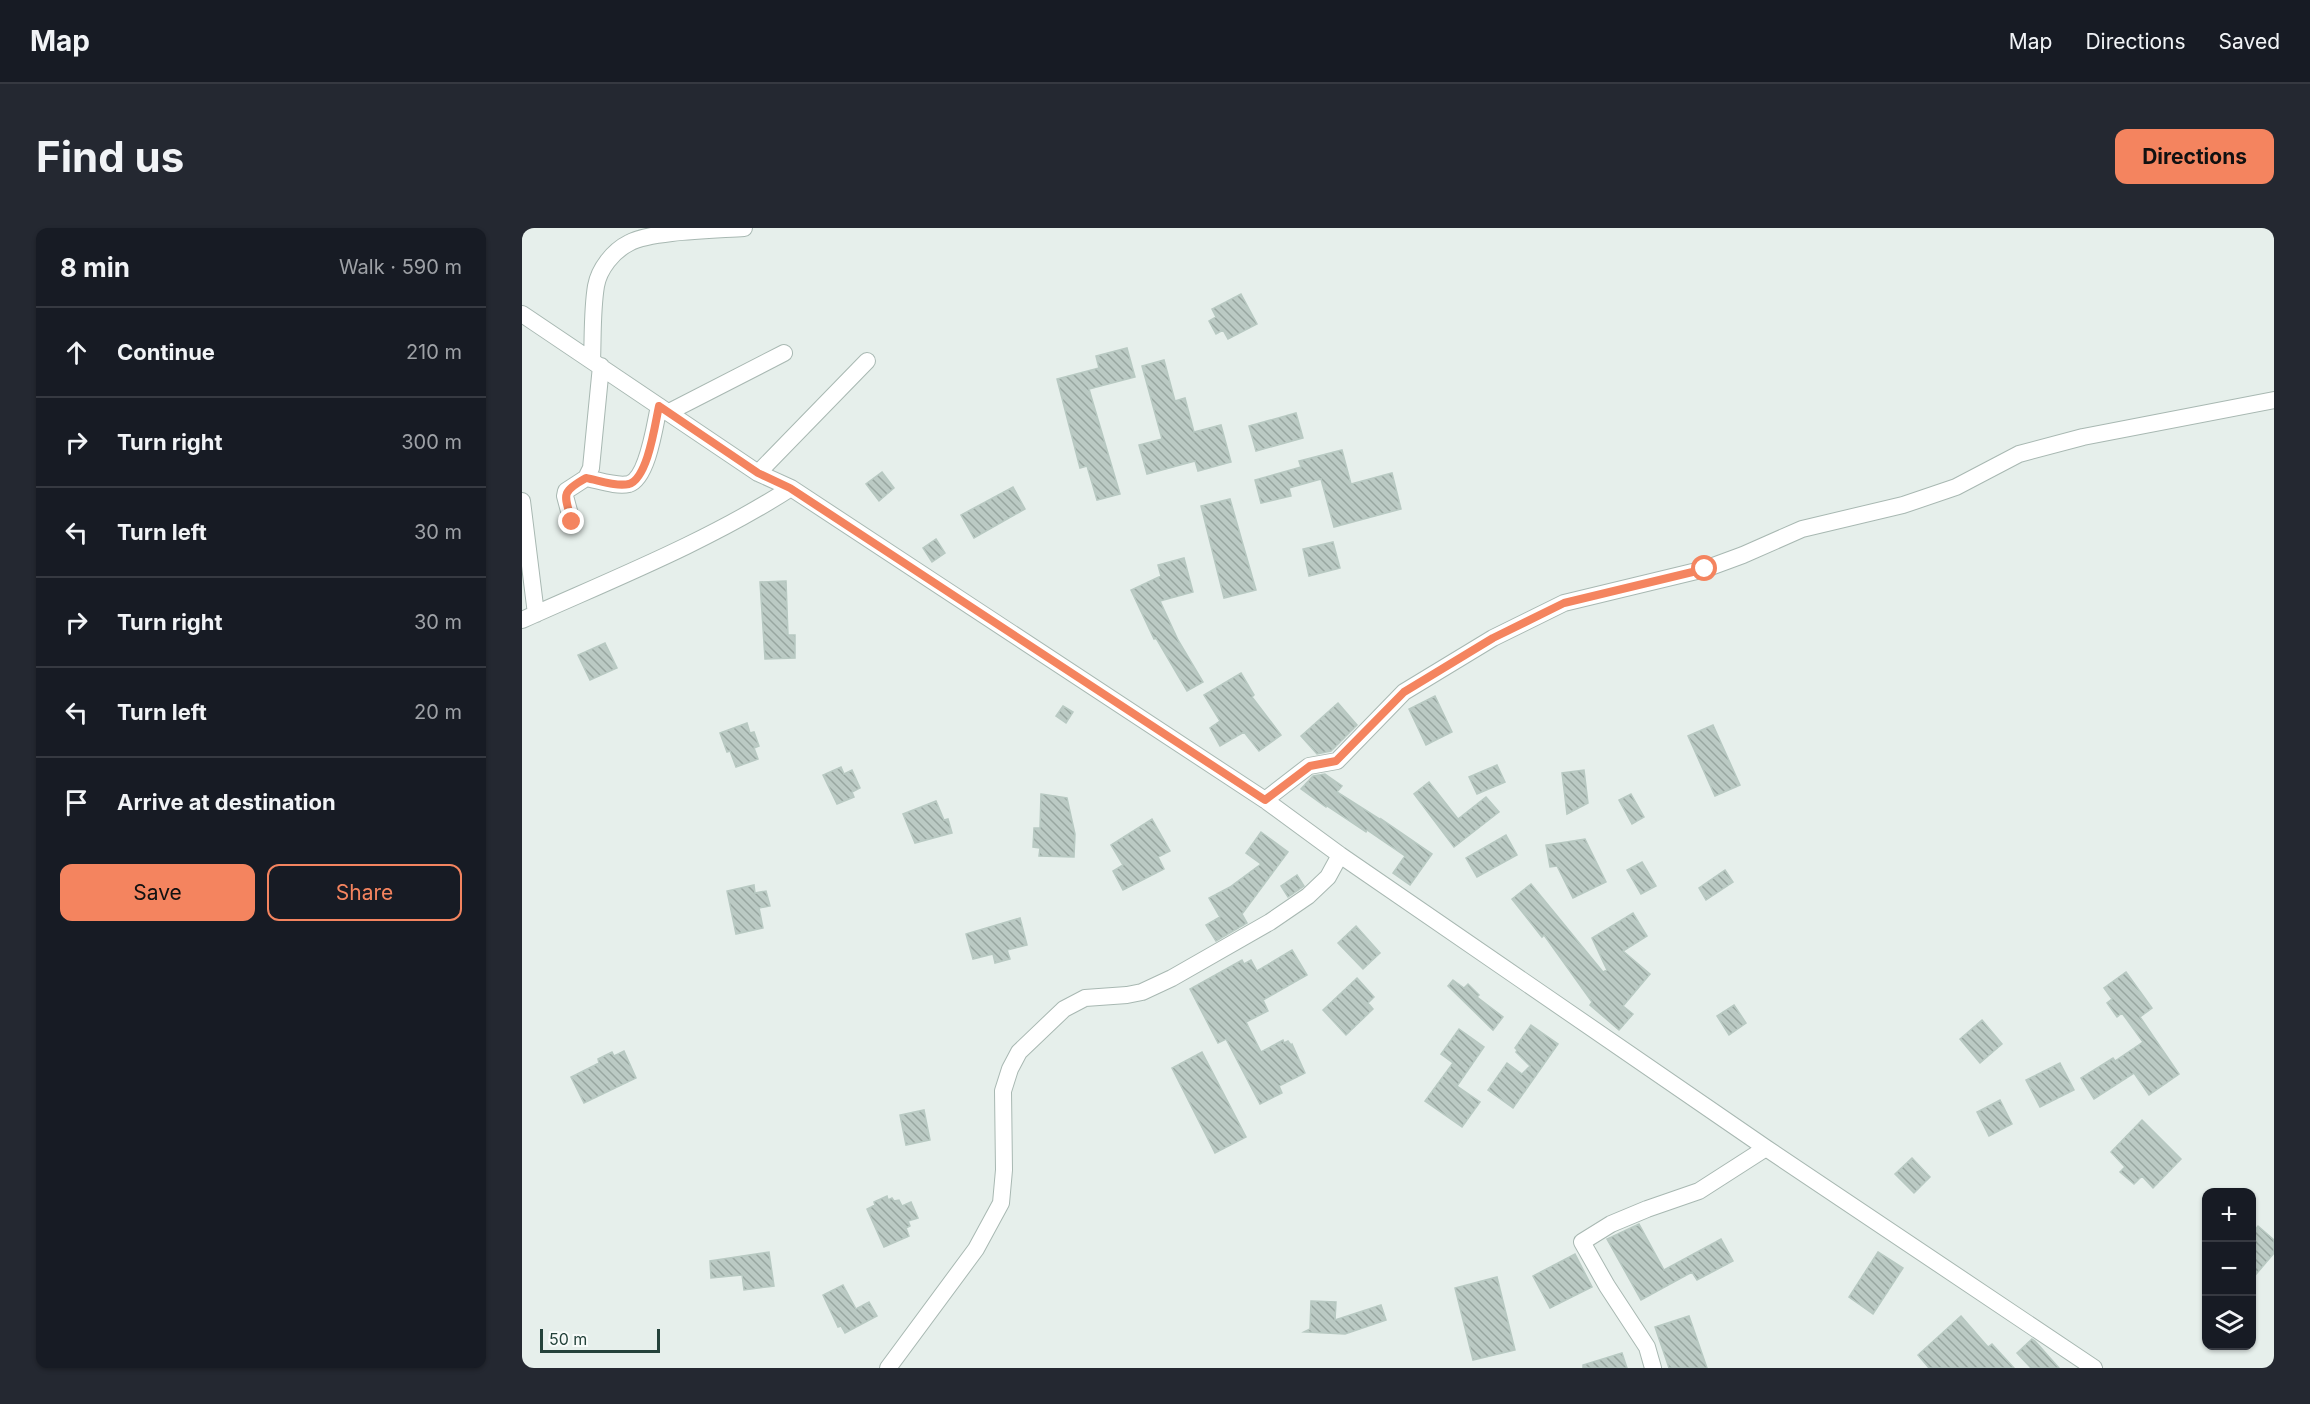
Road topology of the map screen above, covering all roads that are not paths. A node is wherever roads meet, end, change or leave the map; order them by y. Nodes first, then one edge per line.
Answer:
1 (744, 228) edge
2 (522, 314) edge
3 (784, 353) dead end
4 (867, 361) dead end
5 (597, 364) junction
6 (2274, 400) edge
7 (664, 409) junction
8 (758, 473) junction
9 (586, 478) junction
10 (790, 488) junction
11 (522, 501) edge
12 (572, 522) dead end
13 (529, 617) edge
14 (1265, 800) junction
15 (1340, 855) junction
16 (1766, 1148) junction
17 (888, 1368) edge
18 (1653, 1368) edge
19 (2094, 1368) edge

1 - 5 street
2 - 5 street
3 - 7 street
4 - 8 street
5 - 7 street
5 - 9 street
6 - 14 street
7 - 8 street
7 - 9 street
8 - 10 street
9 - 12 street
10 - 13 street
10 - 14 street
11 - 13 street
14 - 15 street
15 - 16 street
15 - 17 street
16 - 18 street
16 - 19 street

